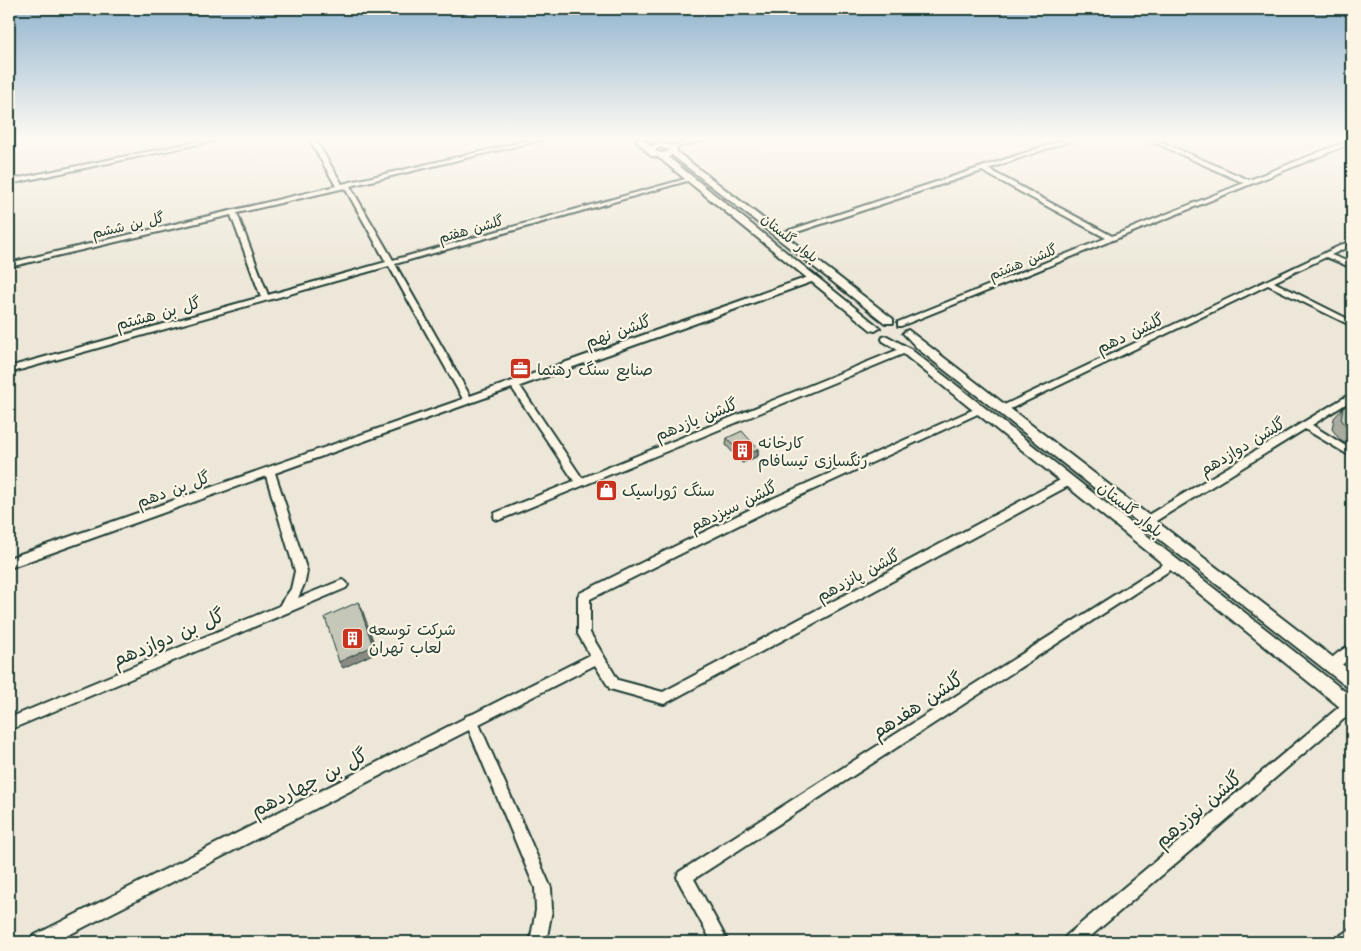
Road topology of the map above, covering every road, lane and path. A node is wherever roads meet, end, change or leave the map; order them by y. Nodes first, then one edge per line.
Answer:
1 (342, 183) edge
2 (355, 183) edge
3 (676, 183) edge
4 (696, 183) edge
5 (714, 183) edge
6 (935, 183) edge
7 (1010, 183) edge
8 (1250, 183) edge
9 (344, 186) junction
10 (234, 213) junction
11 (779, 235) junction
12 (1113, 239) junction
13 (1352, 242) edge
14 (1326, 254) junction
15 (392, 264) junction
16 (9, 265) edge
17 (1352, 266) edge
18 (814, 278) junction
19 (1269, 283) junction
20 (314, 285) joint
21 (266, 299) junction
22 (889, 321) junction
23 (1352, 324) edge
24 (875, 328) junction
25 (904, 328) junction
26 (887, 339) junction
27 (905, 350) junction
28 (9, 370) edge
29 (514, 384) junction
30 (1352, 396) edge
31 (468, 400) junction
32 (1003, 409) junction
33 (979, 410) junction
34 (1306, 425) junction
35 (346, 444) joint
36 (1352, 454) edge
37 (269, 471) junction
38 (1068, 481) junction
39 (580, 482) junction
40 (499, 516) dead end
41 (1147, 521) junction
42 (9, 563) edge
43 (1171, 564) junction
44 (342, 585) dead end
45 (283, 610) junction
46 (1352, 650) edge
47 (598, 657) junction
48 (1332, 666) junction
49 (1352, 681) edge
50 (1351, 707) edge
51 (471, 720) junction
52 (9, 724) edge
53 (1352, 938) edge
54 (39, 942) edge
55 (538, 942) edge
56 (720, 942) edge
57 (1072, 942) edge
58 (1348, 942) edge

1 - 9 street
2 - 9 street, گل بن ششم
3 - 15 street, گلشن هفتم
4 - 18 street, بلوار گلستان
5 - 11 street, بلوار گلستان
6 - 11 street
7 - 12 street
8 - 12 street, گلشن هشتم
9 - 10 street, گل بن ششم
9 - 15 street
10 - 16 street, گل بن ششم
10 - 21 street
11 - 22 street, بلوار گلستان
12 - 25 street, گلشن هشتم
13 - 14 street, گلشن دهم
14 - 17 street
14 - 19 street, گلشن دهم
15 - 20 street, گلشن هفتم
15 - 31 street
18 - 24 street, بلوار گلستان
18 - 29 street, گلشن نهم
19 - 23 street
19 - 32 street, گلشن دهم
20 - 21 street, گل بن هشتم
21 - 28 street, گل بن هشتم
22 - 24 street
22 - 25 street
24 - 26 street, بلوار گلستان
25 - 26 street
25 - 32 street, بلوار گلستان
26 - 27 street, بلوار گلستان
27 - 33 street, بلوار گلستان
27 - 39 street, گلشن یازدهم
29 - 31 street, گلشن نهم
29 - 39 street
30 - 34 street, گلشن دوازدهم
31 - 35 street, گلشن نهم
32 - 41 street, بلوار گلستان
33 - 38 street, بلوار گلستان
33 - 47 street, گلشن سیزدهم
34 - 36 street
34 - 41 street, گلشن دوازدهم
35 - 37 street, گل بن دهم
37 - 42 street, گل بن دهم
37 - 45 street
38 - 43 street, بلوار گلستان
38 - 47 street, گلشن پانزدهم
39 - 40 street, گلشن یازدهم
41 - 48 street, بلوار گلستان
43 - 50 street, بلوار گلستان
43 - 56 street, گلشن هفدهم
44 - 45 street, گل بن دوازدهم
45 - 52 street, گل بن دوازدهم
46 - 48 street
47 - 51 street, گل بن چهاردهم
48 - 49 street, بلوار گلستان
50 - 57 street, گلشن نوزدهم
51 - 54 street, گل بن چهاردهم
51 - 55 street
53 - 58 street

